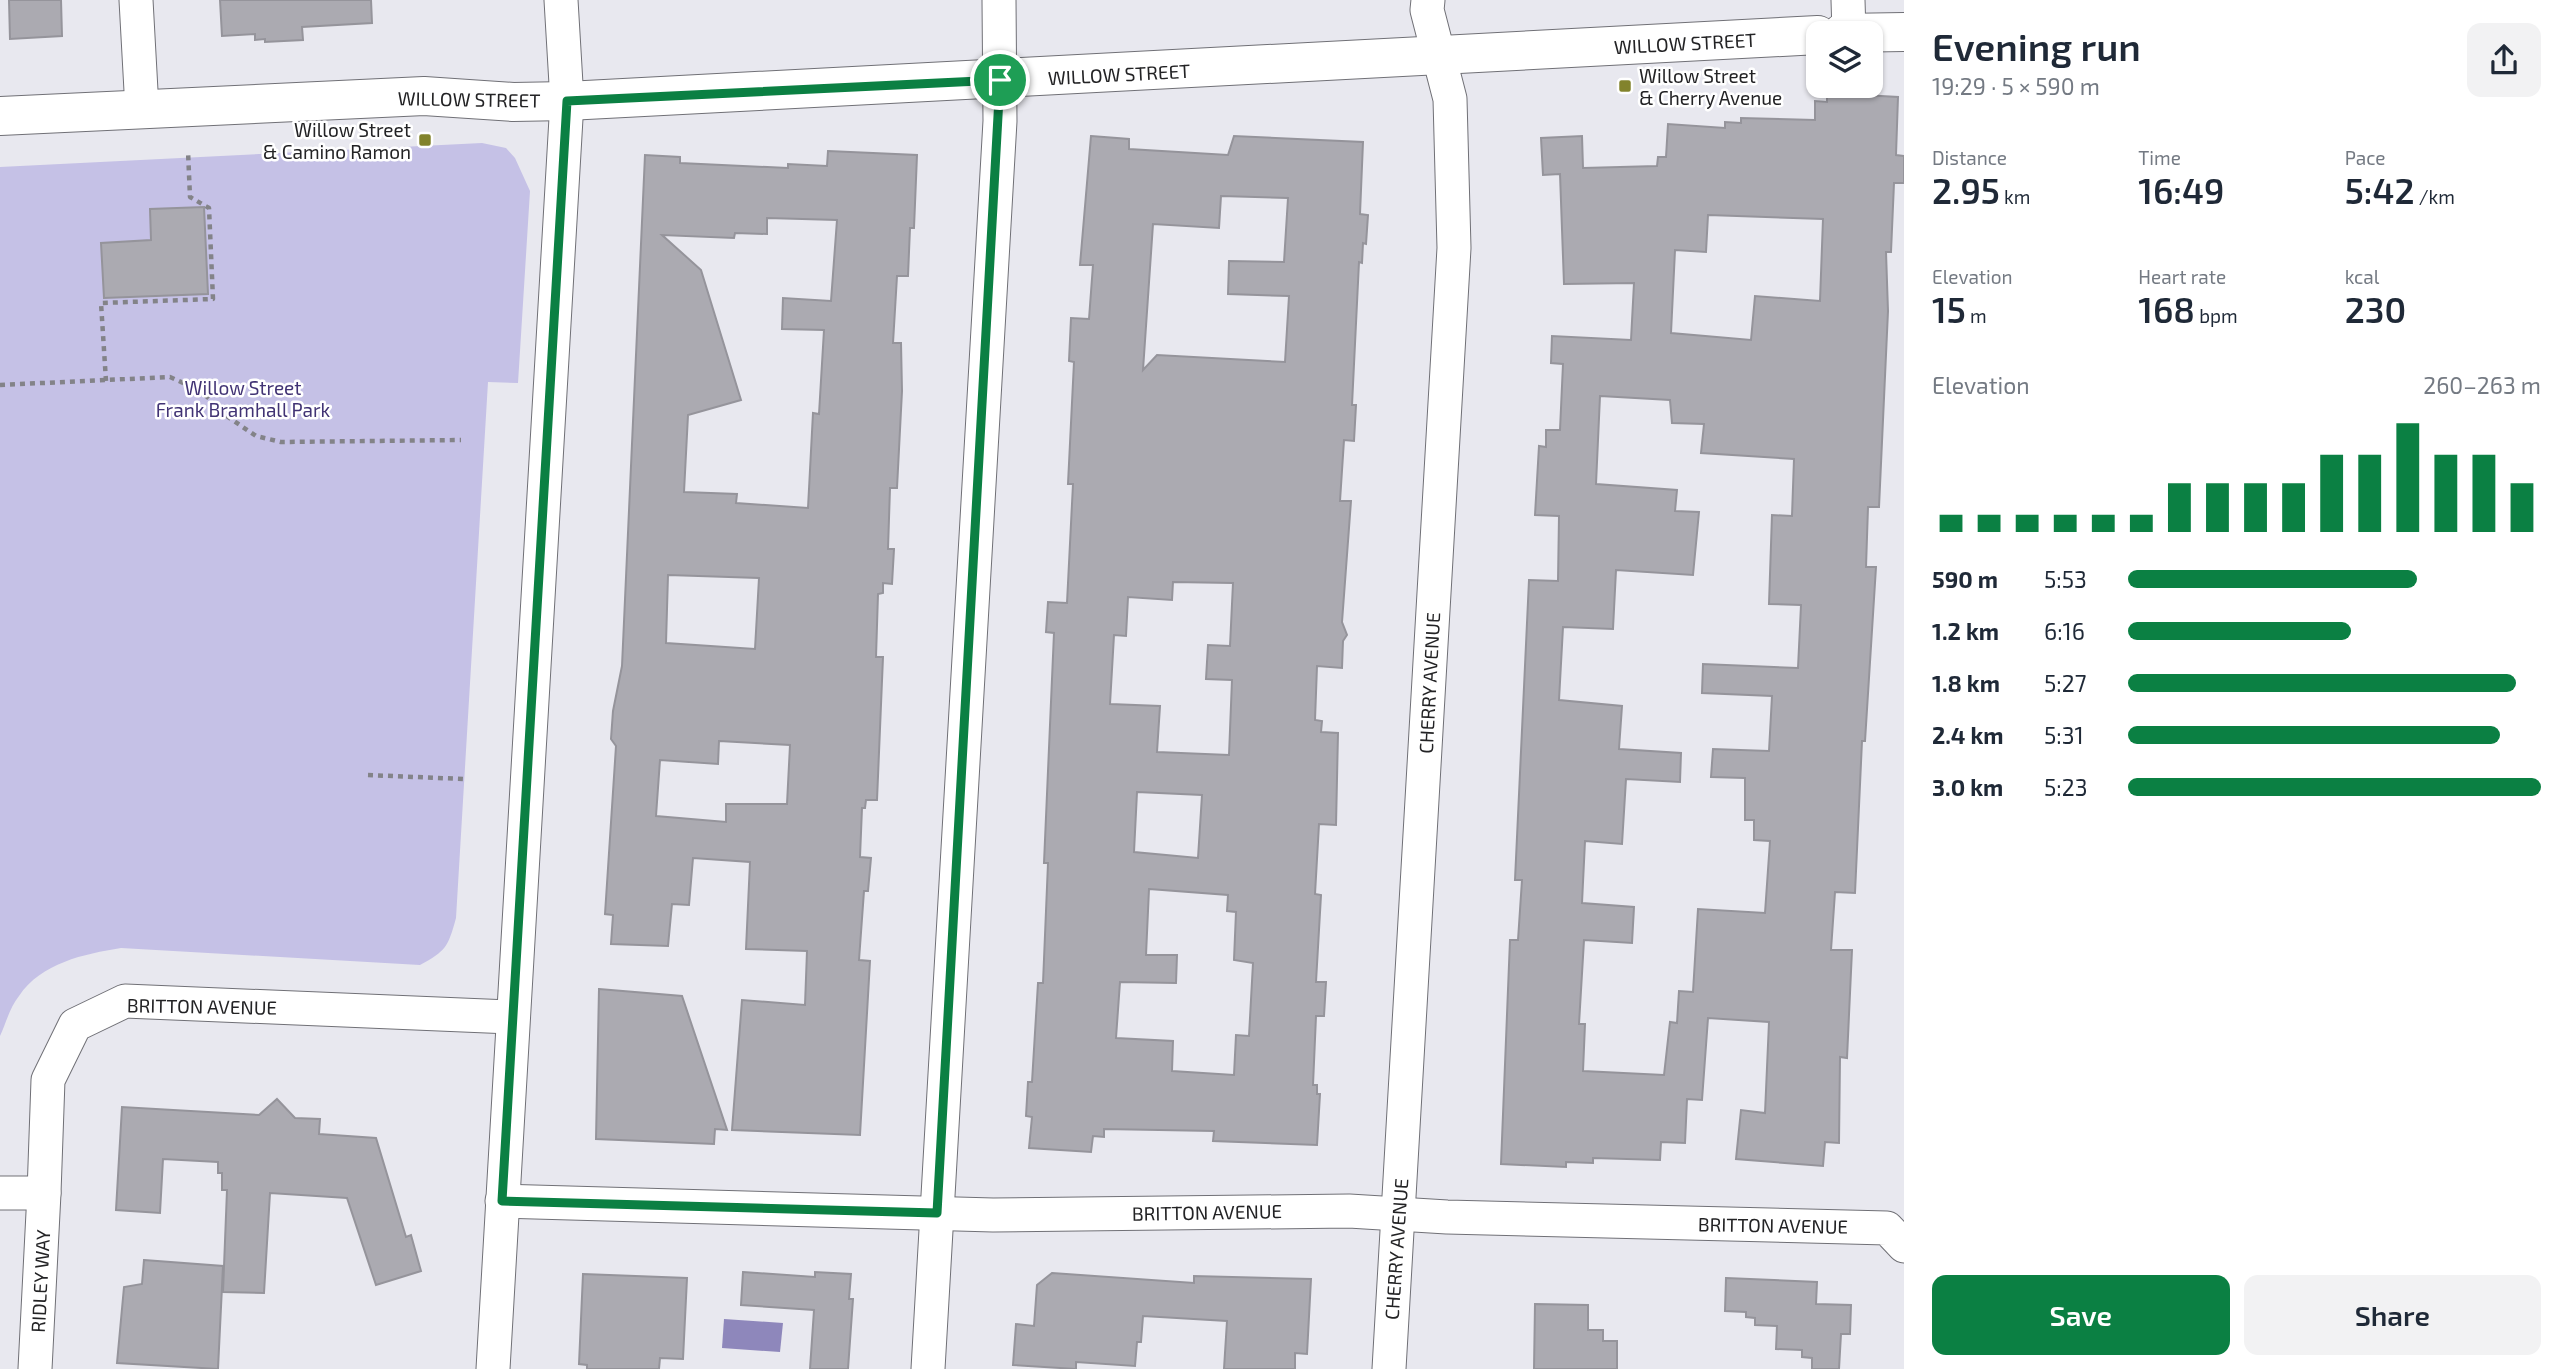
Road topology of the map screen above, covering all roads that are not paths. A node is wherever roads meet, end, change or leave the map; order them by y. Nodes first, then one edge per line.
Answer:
1 (136, 0) edge
2 (561, 0) edge
3 (999, 0) edge
4 (1428, 0) edge
5 (1848, 0) edge
6 (1849, 21) edge
7 (1883, 32) edge
8 (1904, 32) edge
9 (1806, 36) edge
10 (1439, 55) junction
11 (1000, 80) junction
12 (567, 101) junction
13 (142, 109) junction
14 (0, 116) edge
15 (511, 1017) junction
16 (0, 1193) edge
17 (44, 1193) junction
18 (502, 1201) junction
19 (937, 1213) junction
20 (1397, 1214) junction
21 (1904, 1246) edge
22 (35, 1369) edge
23 (493, 1369) edge
24 (928, 1369) edge
25 (1388, 1369) edge

1 - 13 street
2 - 12 street
3 - 11 street
4 - 10 street, CHERRY AVENUE
5 - 6 street
7 - 8 main road
9 - 10 main road, WILLOW STREET
10 - 11 main road, WILLOW STREET
10 - 20 street, CHERRY AVENUE
11 - 12 main road, WILLOW STREET
11 - 19 street
12 - 13 main road, WILLOW STREET
12 - 15 street
13 - 14 main road, WILLOW STREET
15 - 17 street, BRITTON AVENUE
15 - 18 street
16 - 17 street
17 - 22 street, RIDLEY WAY
18 - 19 street, BRITTON AVENUE
18 - 23 street
19 - 20 street, BRITTON AVENUE
19 - 24 street
20 - 21 street, BRITTON AVENUE
20 - 25 street, CHERRY AVENUE

